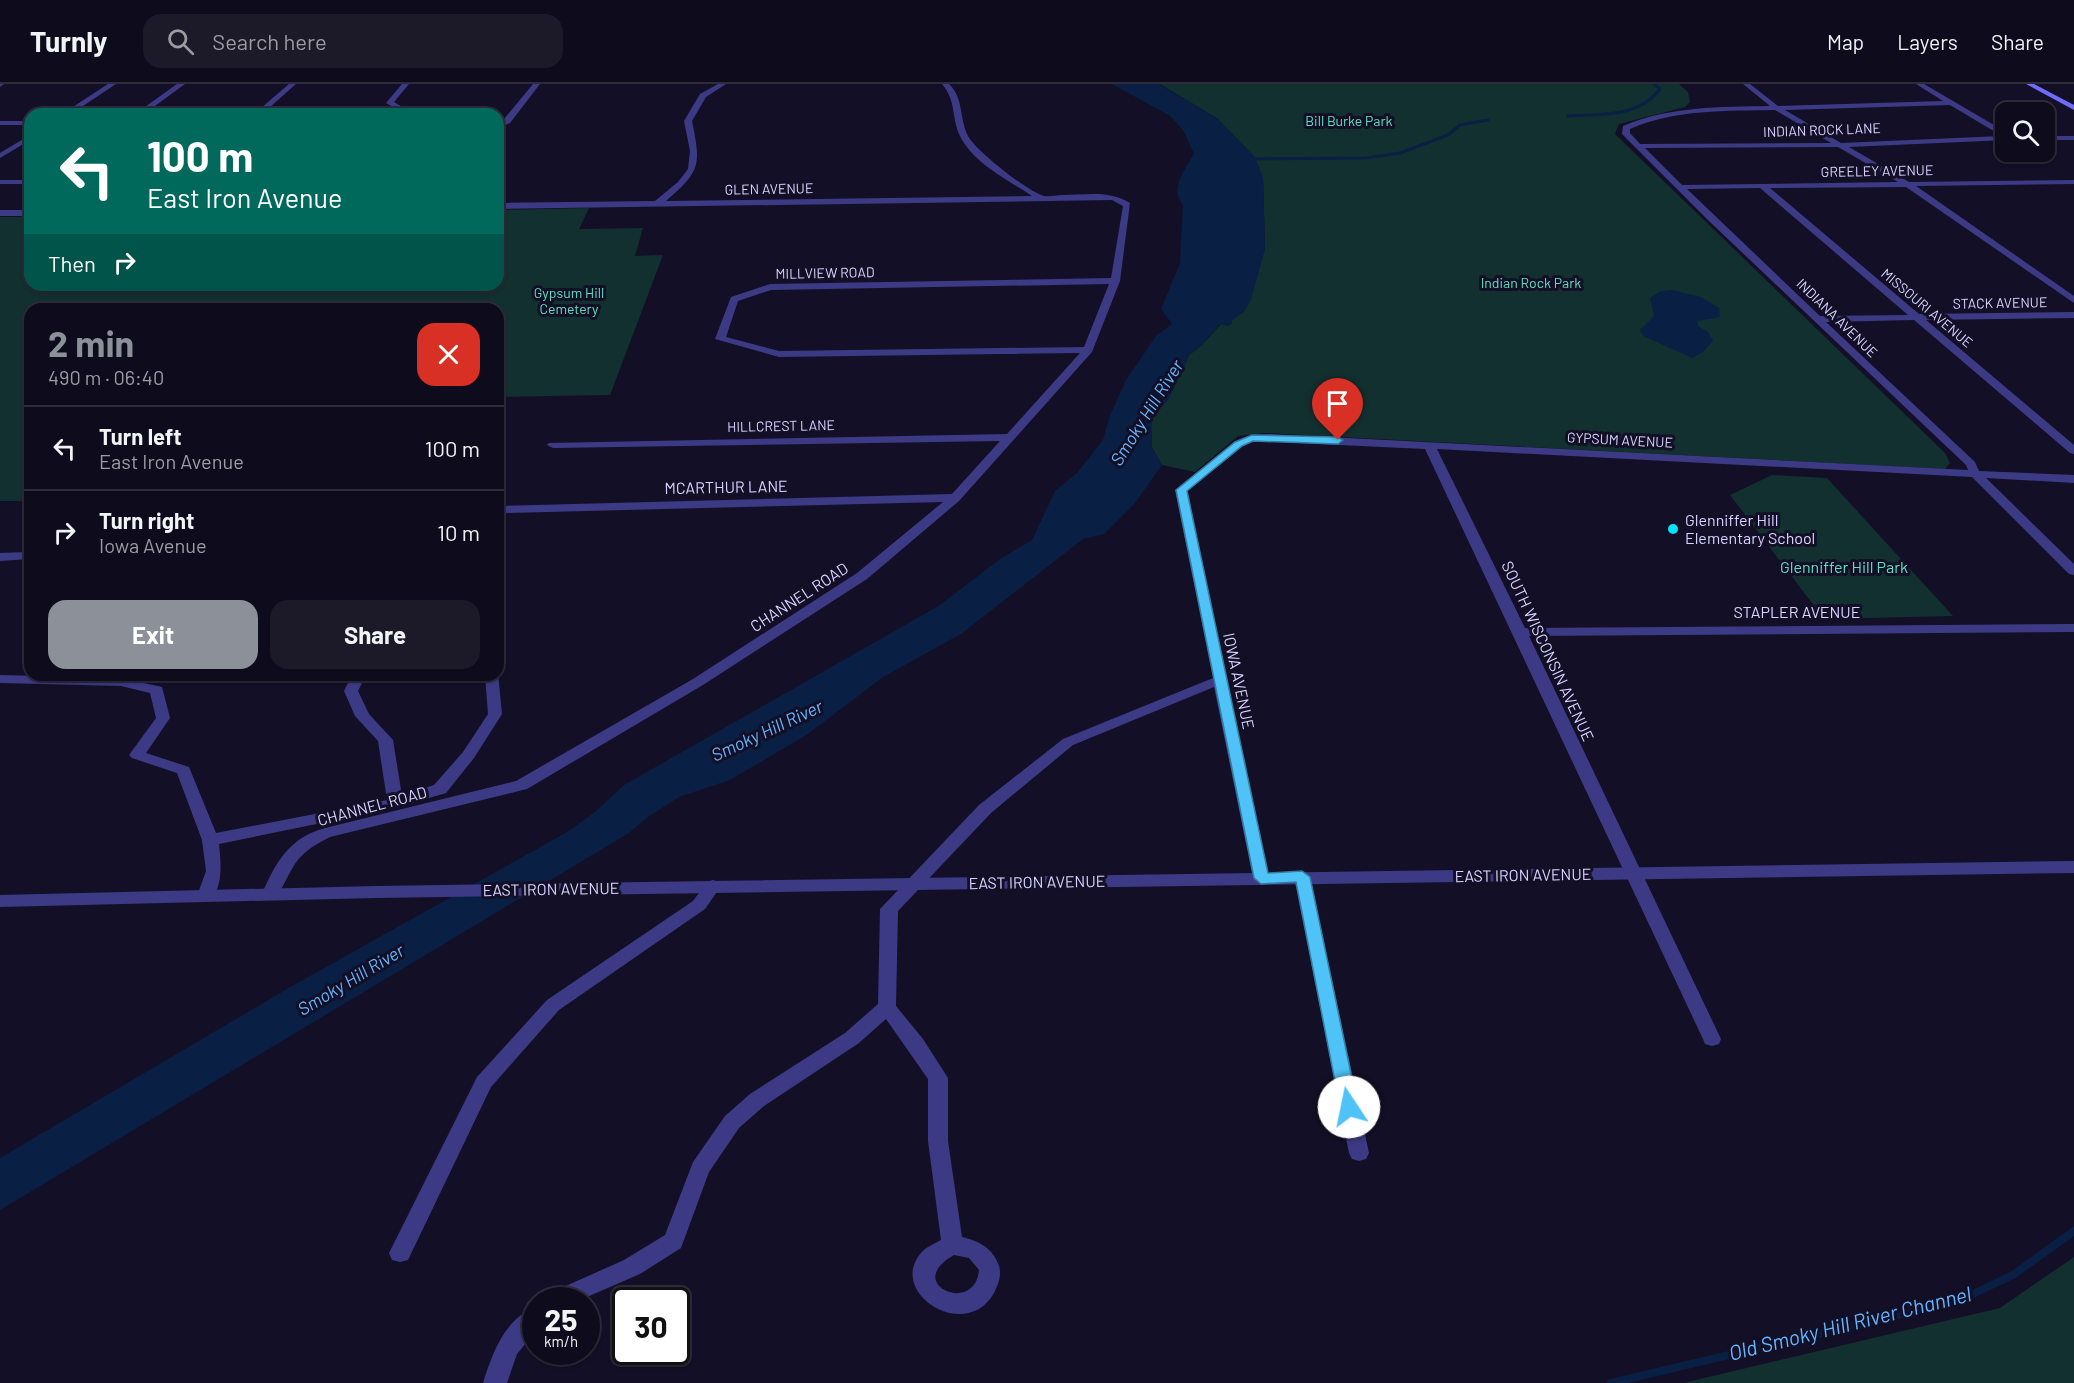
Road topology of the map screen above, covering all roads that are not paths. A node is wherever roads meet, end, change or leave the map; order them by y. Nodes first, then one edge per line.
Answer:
1 (113, 84) edge
2 (182, 84) edge
3 (293, 84) edge
4 (406, 84) edge
5 (537, 84) edge
6 (723, 84) edge
7 (945, 84) edge
8 (1746, 84) edge
9 (1919, 84) edge
10 (2029, 84) edge
11 (1950, 103) junction
12 (75, 108) edge
13 (148, 108) edge
14 (265, 108) edge
15 (399, 108) edge
16 (2074, 108) edge
17 (1778, 109) junction
18 (0, 123) edge
19 (24, 123) edge
20 (504, 123) edge
21 (1995, 130) edge
22 (1995, 138) edge
23 (2055, 138) edge
24 (2074, 138) edge
25 (24, 141) edge
26 (1838, 145) junction
27 (1640, 146) junction
28 (0, 156) edge
29 (0, 182) edge
30 (24, 182) edge
31 (2074, 182) edge
32 (2060, 183) junction
33 (1909, 184) junction
34 (1762, 186) junction
35 (1679, 187) junction
36 (2074, 191) edge
37 (1041, 198) junction
38 (657, 204) junction
39 (504, 206) edge
40 (0, 213) edge
41 (24, 213) edge
42 (1115, 281) junction
43 (2074, 300) edge
44 (2074, 315) edge
45 (1917, 317) junction
46 (1819, 319) junction
47 (1088, 350) junction
48 (1009, 438) junction
49 (554, 445) dead end
50 (1429, 445) junction
51 (2074, 451) edge
52 (1975, 474) junction
53 (2074, 479) edge
54 (1181, 490) joint
55 (955, 498) junction
56 (504, 509) edge
57 (24, 556) edge
58 (0, 557) edge
59 (2074, 572) edge
60 (2074, 628) edge
61 (1520, 632) junction
62 (0, 679) edge
63 (24, 680) edge
64 (1220, 680) junction
65 (81, 681) edge
66 (356, 681) edge
67 (492, 681) edge
68 (395, 803) junction
69 (210, 840) junction
70 (2074, 867) edge
71 (1632, 873) junction
72 (1302, 877) junction
73 (1261, 878) junction
74 (913, 884) junction
75 (713, 886) junction
76 (270, 894) junction
77 (206, 896) junction
78 (0, 901) edge
79 (887, 1007) junction
80 (1712, 1039) dead end
81 (1359, 1153) dead end
82 (952, 1245) dead end
83 (400, 1253) dead end
84 (587, 1287) edge
85 (522, 1327) edge
86 (495, 1383) edge

1 - 12 street
2 - 13 street
3 - 14 street
4 - 15 street
5 - 20 street
6 - 38 street
7 - 37 street
8 - 17 street
9 - 11 street
10 - 16 main road
11 - 17 street
11 - 21 street
17 - 26 street
17 - 27 street, INDIANA AVENUE
18 - 19 street
22 - 26 street, INDIAN ROCK LANE
23 - 24 street
25 - 28 street
26 - 27 street, INDIAN ROCK LANE
26 - 33 street
27 - 35 street, INDIANA AVENUE
29 - 30 street
31 - 32 street, GREELEY AVENUE
32 - 33 street, GREELEY AVENUE
32 - 36 street
33 - 34 street, GREELEY AVENUE
33 - 43 street
34 - 35 street, GREELEY AVENUE
34 - 45 street, MISSOURI AVENUE
35 - 46 street, INDIANA AVENUE
37 - 38 street, GLEN AVENUE
37 - 42 street, CHANNEL ROAD
38 - 39 street, GLEN AVENUE
40 - 41 street
42 - 47 street, CHANNEL ROAD
42 - 47 street, MILLVIEW ROAD
44 - 45 street, STACK AVENUE
45 - 46 street, STACK AVENUE
45 - 51 street, MISSOURI AVENUE
46 - 52 street, INDIANA AVENUE
47 - 48 street, CHANNEL ROAD
48 - 49 street, HILLCREST LANE
48 - 55 street, CHANNEL ROAD
50 - 52 street, GYPSUM AVENUE
50 - 54 street, GYPSUM AVENUE
50 - 61 street, SOUTH WISCONSIN AVENUE
52 - 53 street, GYPSUM AVENUE
52 - 59 street, INDIANA AVENUE
54 - 64 street, IOWA AVENUE
55 - 56 street, MCARTHUR LANE
55 - 76 street, CHANNEL ROAD
57 - 58 street
60 - 61 street, STAPLER AVENUE
61 - 71 street, SOUTH WISCONSIN AVENUE
62 - 63 street
64 - 73 street, IOWA AVENUE
64 - 74 street
65 - 69 street
66 - 68 street
67 - 68 street
68 - 69 street
69 - 77 street
70 - 71 street, EAST IRON AVENUE
71 - 72 street, EAST IRON AVENUE
71 - 80 street, SOUTH WISCONSIN AVENUE
72 - 73 street, EAST IRON AVENUE
72 - 81 street
73 - 74 street, EAST IRON AVENUE
74 - 75 street, EAST IRON AVENUE
74 - 79 street
75 - 76 street, EAST IRON AVENUE
75 - 83 street
76 - 77 street, EAST IRON AVENUE
77 - 78 street, EAST IRON AVENUE
79 - 82 street
79 - 84 street
85 - 86 street

